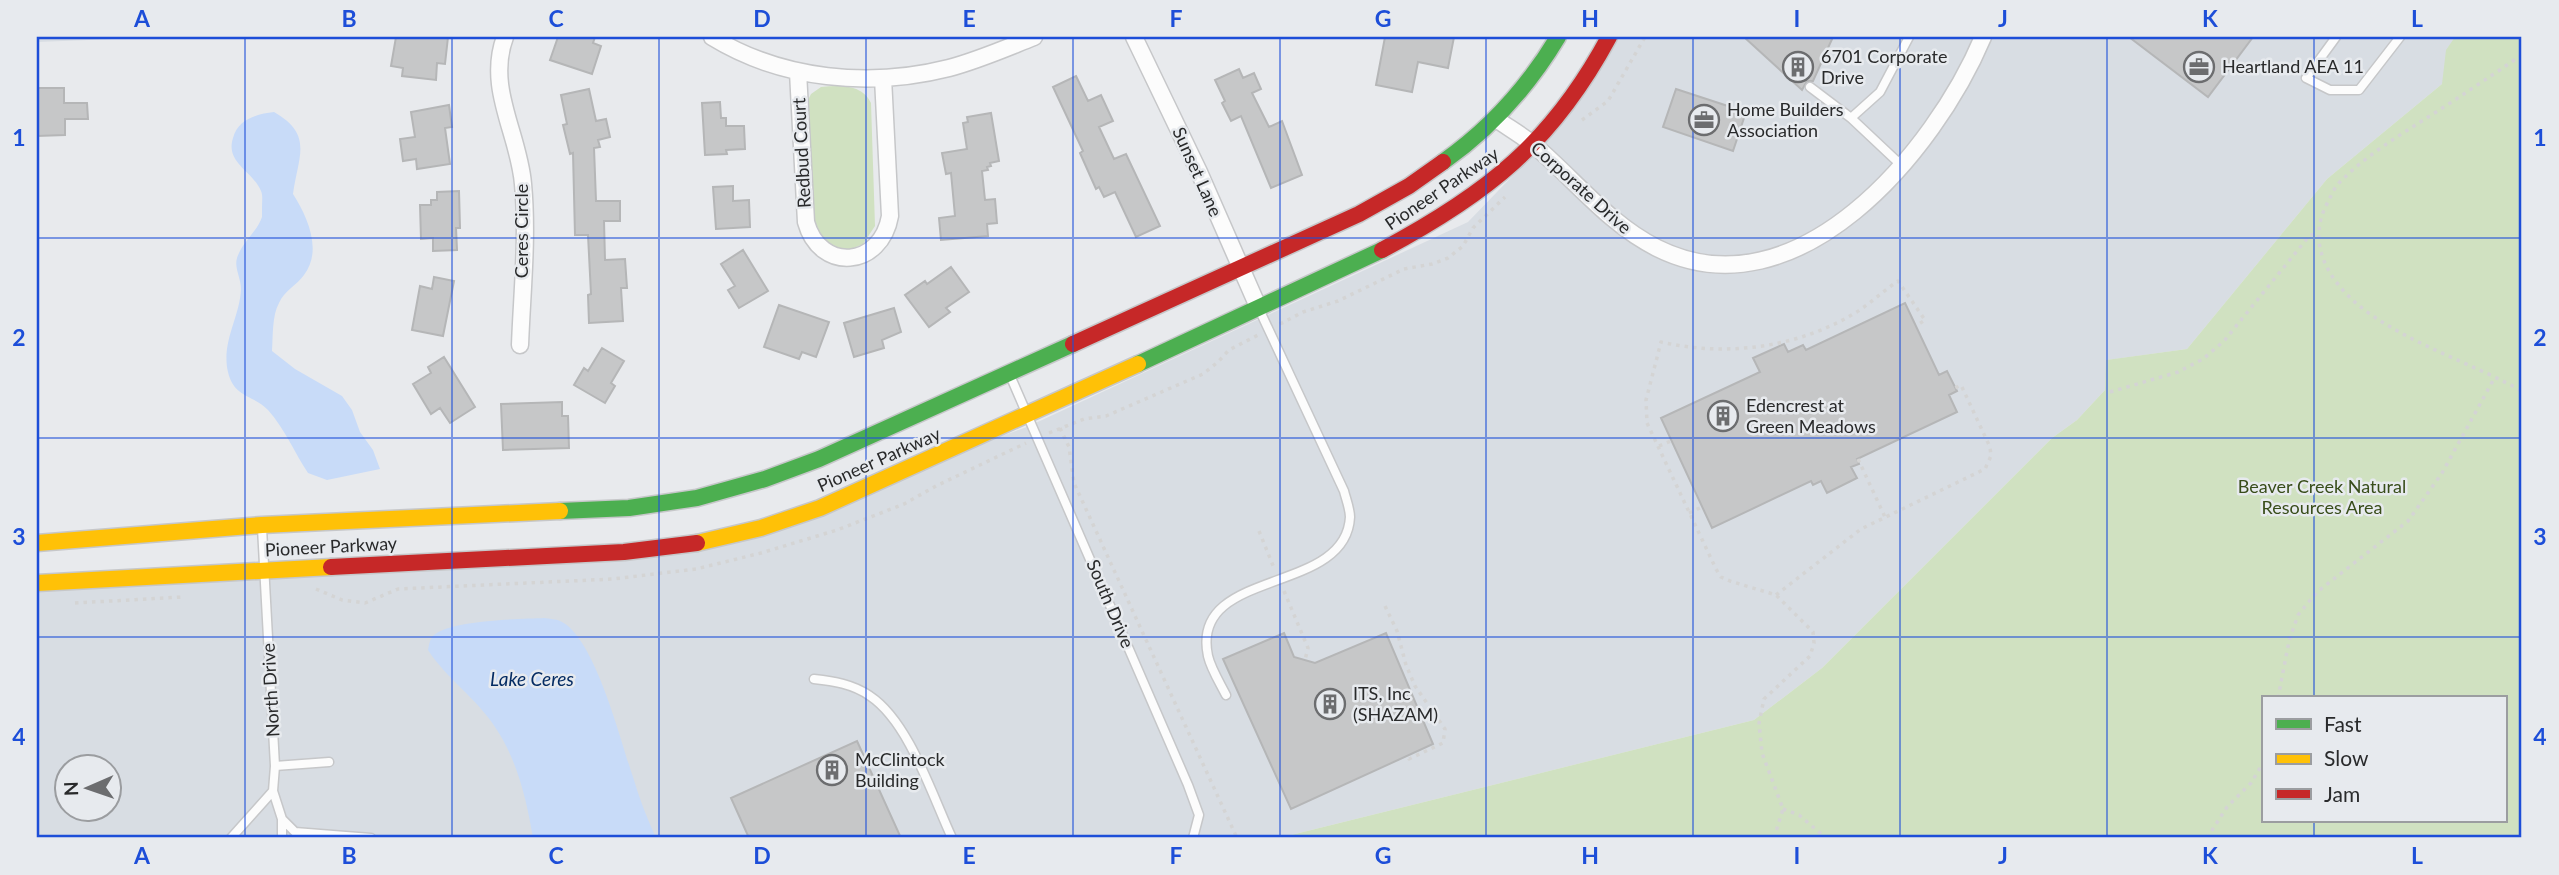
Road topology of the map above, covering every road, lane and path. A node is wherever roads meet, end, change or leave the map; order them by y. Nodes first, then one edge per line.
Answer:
1 (505, 37) edge
2 (712, 37) edge
3 (1034, 37) edge
4 (1134, 37) edge
5 (1558, 37) edge
6 (1609, 37) edge
7 (1909, 37) edge
8 (1983, 37) edge
9 (2336, 37) edge
10 (2400, 37) edge
11 (2522, 55) edge
12 (798, 72) junction
13 (883, 78) junction
14 (1810, 87) dead end
15 (1851, 118) junction
16 (1496, 119) junction
17 (1533, 144) junction
18 (1901, 165) junction
19 (2317, 234) junction
20 (1240, 269) junction
21 (1259, 309) junction
22 (1916, 326) dead end
23 (520, 345) dead end
24 (1009, 373) junction
25 (2495, 377) junction
26 (1955, 388) dead end
27 (2522, 391) edge
28 (2110, 392) dead end
29 (1026, 415) junction
30 (1060, 428) dead end
31 (1671, 441) dead end
32 (1659, 446) junction
33 (1858, 459) dead end
34 (1702, 507) dead end
35 (1689, 513) junction
36 (1885, 517) junction
37 (262, 525) junction
38 (1259, 531) dead end
39 (37, 543) edge
40 (265, 569) junction
41 (1279, 579) junction
42 (37, 583) edge
43 (1776, 595) junction
44 (1385, 606) dead end
45 (1305, 660) dead end
46 (814, 679) dead end
47 (1226, 695) dead end
48 (2278, 696) edge
49 (1408, 756) dead end
50 (329, 762) dead end
51 (2262, 765) edge
52 (275, 766) junction
53 (274, 790) junction
54 (1783, 809) junction
55 (282, 819) junction
56 (362, 837) edge
57 (231, 838) edge
58 (282, 838) edge
59 (371, 838) edge
60 (952, 838) edge
61 (1193, 838) edge
62 (1237, 838) edge
63 (1774, 838) edge
64 (1826, 838) edge
65 (2207, 838) edge

1 - 23 street, Ceres Circle
2 - 12 street
3 - 13 street
4 - 20 street, Sunset Lane
5 - 16 street, Pioneer Parkway
6 - 17 street, Pioneer Parkway
7 - 15 lane
8 - 18 street, Corporate Drive
9 - 10 lane
11 - 19 path
12 - 13 street
12 - 13 street, Redbud Court
14 - 15 lane
15 - 18 lane
16 - 17 street, Corporate Drive
16 - 20 street, Pioneer Parkway
17 - 18 street, Corporate Drive
17 - 21 street, Pioneer Parkway
19 - 25 path
19 - 28 path
20 - 21 street, Sunset Lane
20 - 24 street, Pioneer Parkway
21 - 29 street, Pioneer Parkway
21 - 41 lane
22 - 32 path
24 - 29 lane, South Drive
24 - 37 street, Pioneer Parkway
25 - 27 path
25 - 48 path
26 - 36 path
29 - 40 street, Pioneer Parkway
29 - 61 lane, South Drive
30 - 62 path
31 - 32 path
32 - 35 path
33 - 36 path
34 - 35 path
35 - 43 path
36 - 43 path
37 - 39 street, Pioneer Parkway
37 - 40 lane, North Drive
38 - 41 path
40 - 42 street, Pioneer Parkway
40 - 52 lane, North Drive
41 - 45 path
41 - 47 lane
43 - 54 path
44 - 49 path
46 - 60 lane
50 - 52 lane
51 - 65 path
52 - 53 lane, North Drive
53 - 55 lane, North Drive
53 - 57 lane
54 - 63 path
54 - 64 path
55 - 56 lane
55 - 58 lane, North Drive
56 - 59 lane

